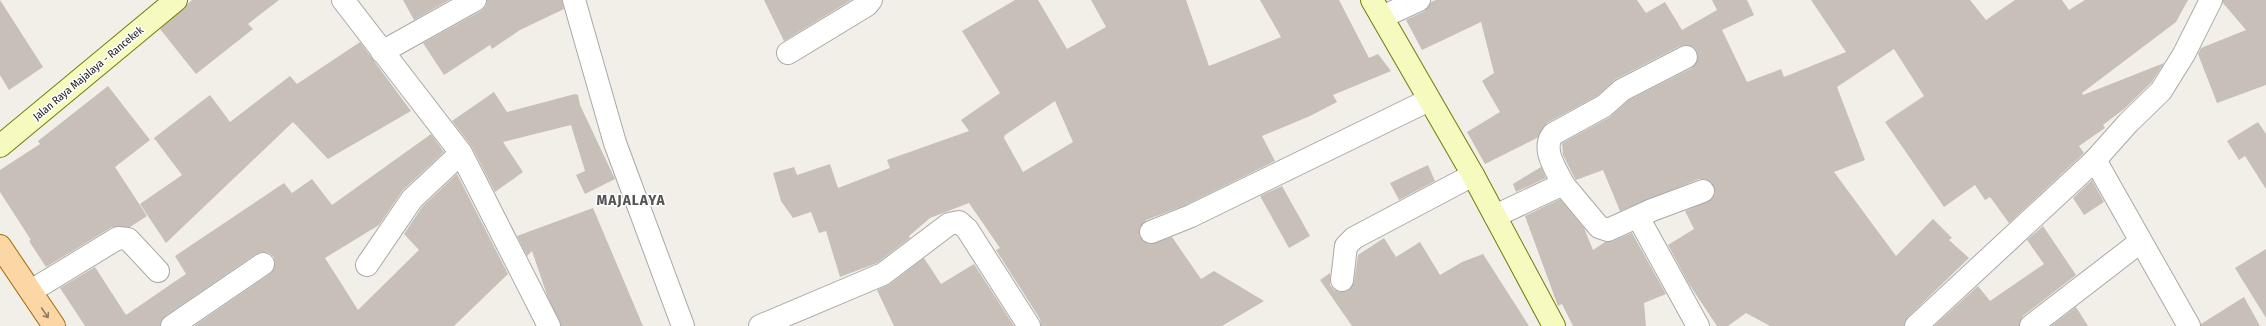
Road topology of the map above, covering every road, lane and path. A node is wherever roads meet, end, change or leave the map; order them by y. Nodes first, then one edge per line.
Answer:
1 (176, 0) edge
2 (343, 0) edge
3 (475, 0) edge
4 (574, 0) edge
5 (871, 0) edge
6 (1419, 0) edge
7 (2211, 0) edge
8 (1377, 9) edge
9 (382, 52) junction
10 (788, 52) dead end
11 (1686, 57) dead end
12 (1429, 100) junction
13 (0, 146) edge
14 (461, 153) junction
15 (2094, 160) junction
16 (1473, 175) junction
17 (1563, 184) junction
18 (1703, 191) dead end
19 (1495, 216) junction
20 (1638, 217) junction
21 (1151, 232) dead end
22 (2140, 242) junction
23 (0, 246) edge
24 (263, 264) dead end
25 (367, 265) dead end
26 (158, 271) dead end
27 (1342, 280) dead end
28 (30, 291) junction
29 (1547, 323) edge
30 (54, 326) edge
31 (172, 326) edge
32 (549, 326) edge
33 (683, 326) edge
34 (760, 326) edge
35 (1029, 326) edge
36 (1698, 326) edge
37 (1916, 326) edge
38 (2031, 326) edge
39 (2189, 326) edge

1 - 13 street, Jalan Raya Majalaya - Rancekek
2 - 9 street
3 - 9 street
4 - 33 street
5 - 10 street
6 - 8 street
7 - 15 street
8 - 12 street
9 - 14 street
11 - 17 street
12 - 16 street
12 - 21 street
14 - 25 street
14 - 32 street
15 - 22 street
15 - 37 street
16 - 19 street
16 - 27 street
17 - 19 street
17 - 20 street
18 - 20 street
19 - 29 street
20 - 36 street
22 - 38 street
22 - 39 street
23 - 28 main road
24 - 31 street
26 - 28 street
28 -> 30 main road
34 - 35 street

